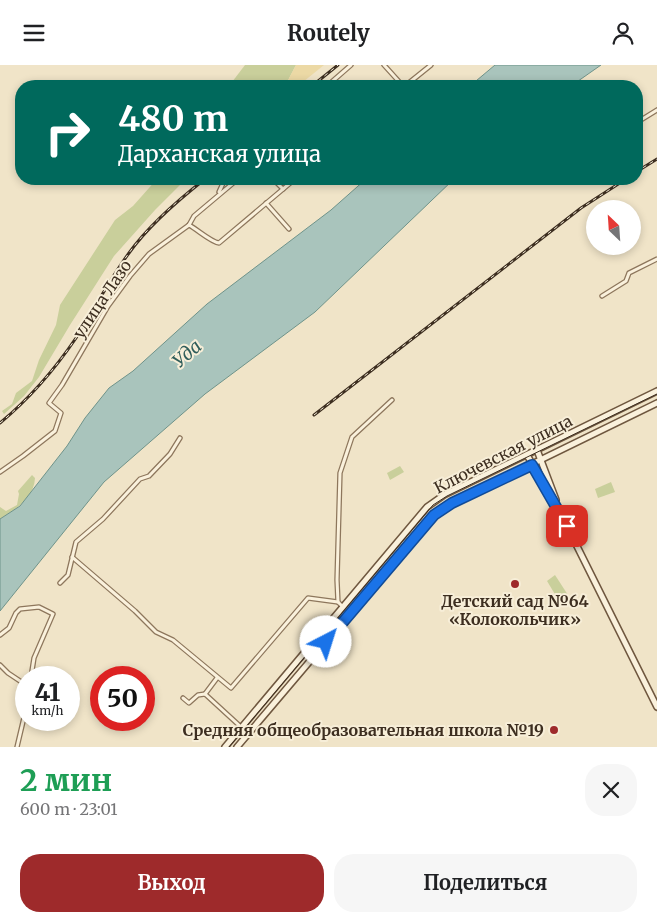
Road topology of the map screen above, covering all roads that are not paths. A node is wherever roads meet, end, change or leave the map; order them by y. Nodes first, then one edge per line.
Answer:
1 (351, 65) edge
2 (384, 65) edge
3 (431, 65) edge
4 (334, 80) edge
5 (398, 80) edge
6 (412, 80) edge
7 (657, 110) edge
8 (643, 119) edge
9 (222, 185) edge
10 (230, 185) edge
11 (279, 185) edge
12 (288, 185) edge
13 (283, 189) junction
14 (218, 194) junction
15 (266, 203) junction
16 (189, 225) junction
17 (289, 229) dead end
18 (657, 259) edge
19 (602, 296) dead end
20 (657, 391) edge
21 (392, 400) dead end
22 (657, 403) edge
23 (180, 438) dead end
24 (537, 449) junction
25 (527, 455) junction
26 (542, 460) junction
27 (532, 465) junction
28 (0, 472) edge
29 (560, 512) junction
30 (72, 557) junction
31 (60, 583) dead end
32 (338, 602) junction
33 (342, 607) junction
34 (0, 635) edge
35 (0, 665) edge
36 (33, 666) edge
37 (15, 678) edge
38 (217, 678) junction
39 (205, 695) junction
40 (182, 698) dead end
41 (657, 707) edge
42 (241, 727) junction
43 (21, 731) edge
44 (18, 747) edge
45 (225, 747) edge
46 (236, 747) edge

1 - 4 street
2 - 5 street
3 - 6 street
7 - 8 street
9 - 14 street
10 - 14 street
11 - 13 street
12 - 13 street
13 - 15 street
14 - 16 street
15 - 16 street
15 - 17 street
16 - 28 street, улица Лазо
18 - 19 street
20 - 24 main road, Ключевская улица
21 - 32 street
22 - 26 main road, Ключевская улица
23 - 30 street
24 - 25 main road, Ключевская улица
24 - 26 main road
25 - 27 main road
25 - 33 main road, Ключевская улица
26 - 27 main road, Ключевская улица
26 - 29 main road
27 - 29 main road
27 - 46 main road, Ключевская улица
29 - 41 main road
30 - 31 street
30 - 38 street
32 - 33 street
32 - 38 street
33 - 42 main road, Ключевская улица
34 - 36 street
35 - 37 street
38 - 39 street
39 - 40 street
39 - 42 street
42 - 45 main road, Ключевская улица
43 - 44 street

